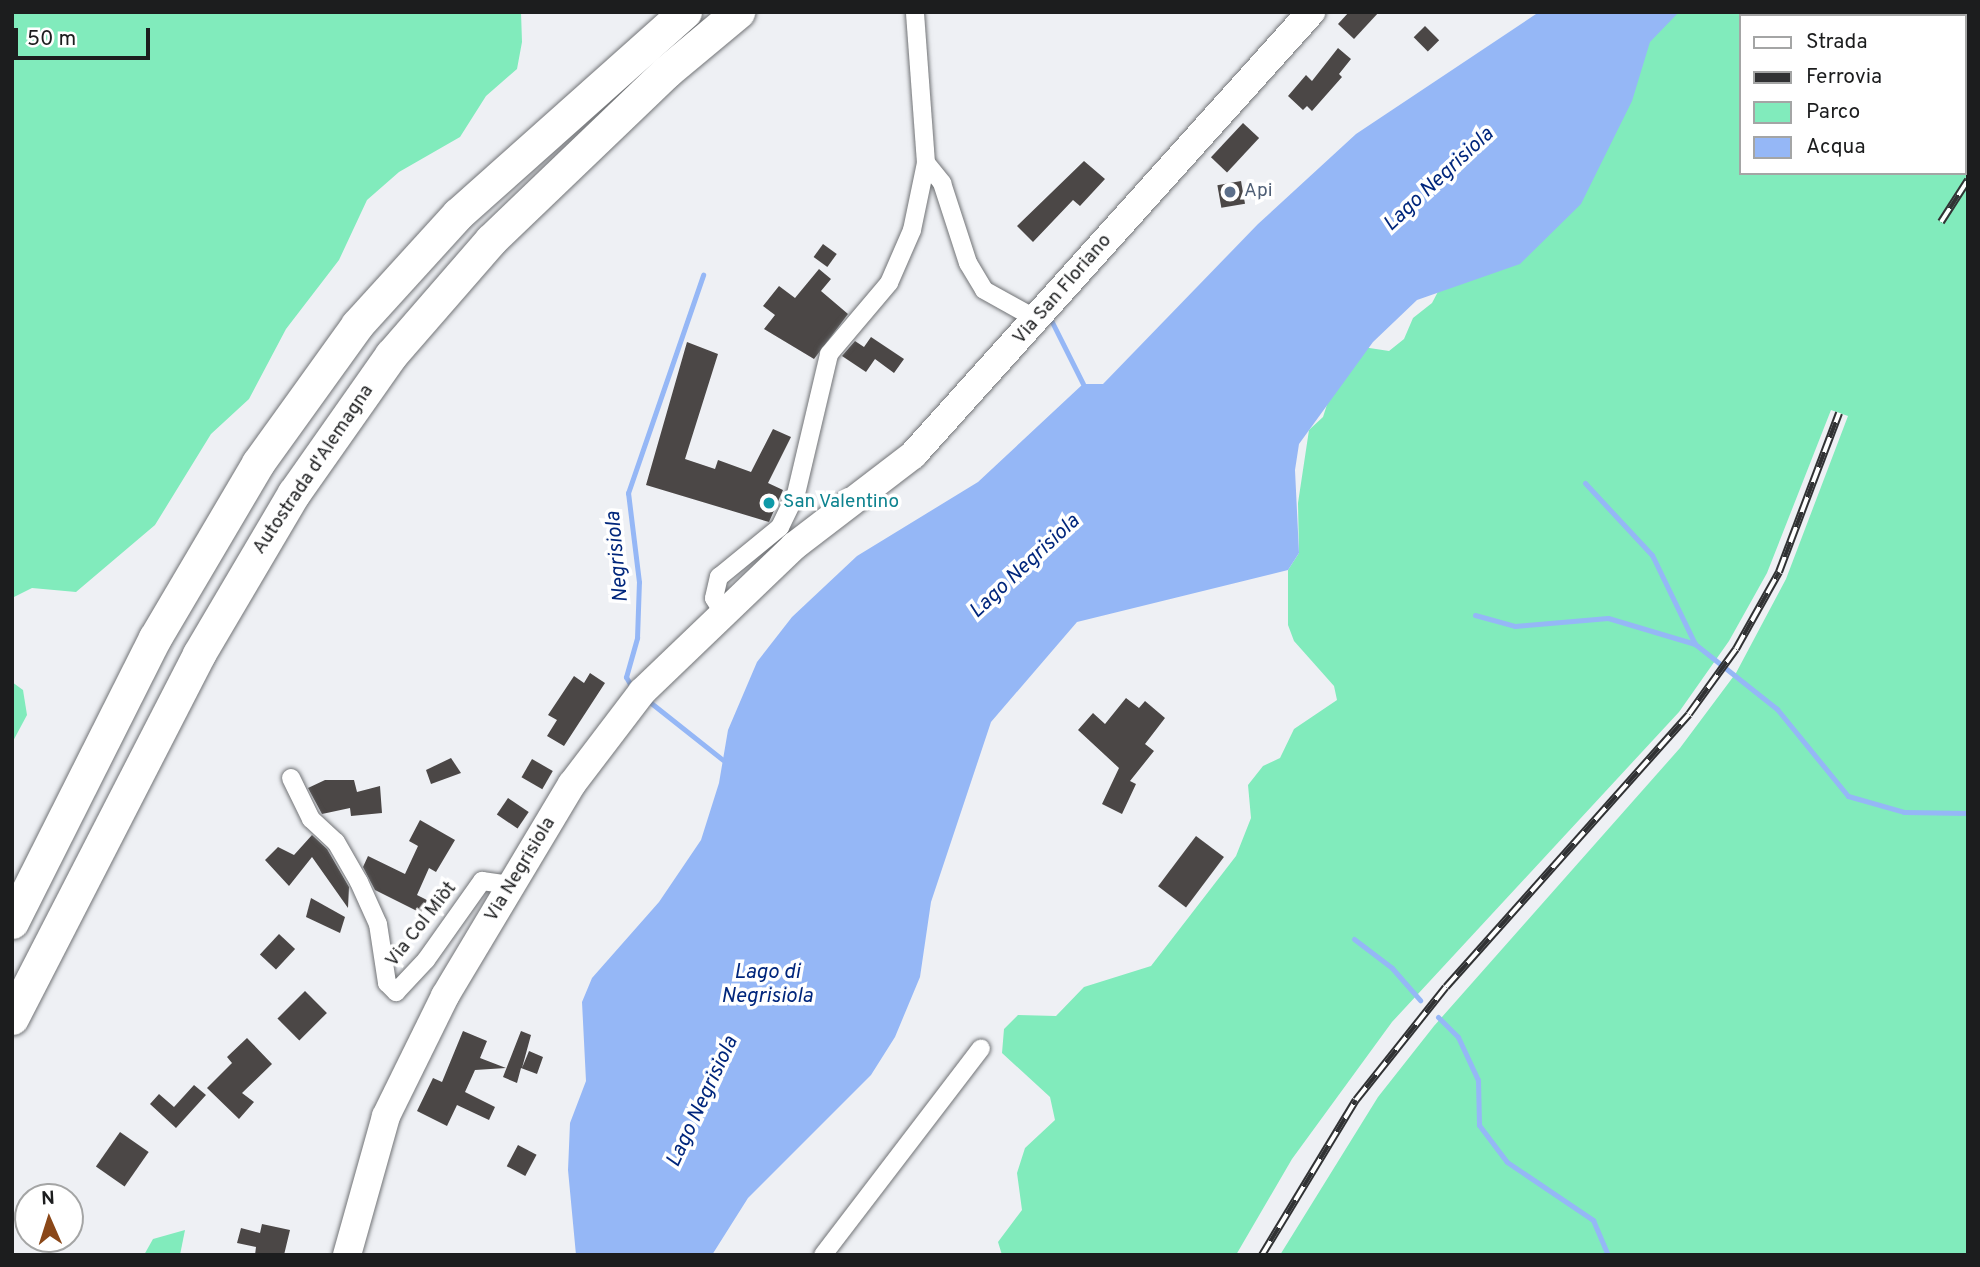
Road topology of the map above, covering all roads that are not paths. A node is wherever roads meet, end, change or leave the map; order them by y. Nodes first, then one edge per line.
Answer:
1 (685, 12) edge
2 (738, 12) edge
3 (915, 12) edge
4 (1311, 12) edge
5 (926, 163) junction
6 (1036, 319) junction
7 (794, 546) joint
8 (722, 611) junction
9 (291, 778) dead end
10 (512, 885) junction
11 (12, 922) edge
12 (12, 1018) edge
13 (981, 1048) dead end
14 (346, 1255) edge
15 (823, 1255) edge

1 - 11 highway
2 - 12 highway, Autostrada d'Alemagna
3 - 5 street
4 - 6 main road, Via San Floriano
5 - 6 street
5 - 8 street
6 - 7 main road, Via San Floriano
7 - 8 main road, Via Negrisiola
8 - 10 main road, Via Negrisiola
9 - 10 street, Via Col Miòt
10 - 14 main road, Via Negrisiola
13 - 15 street

